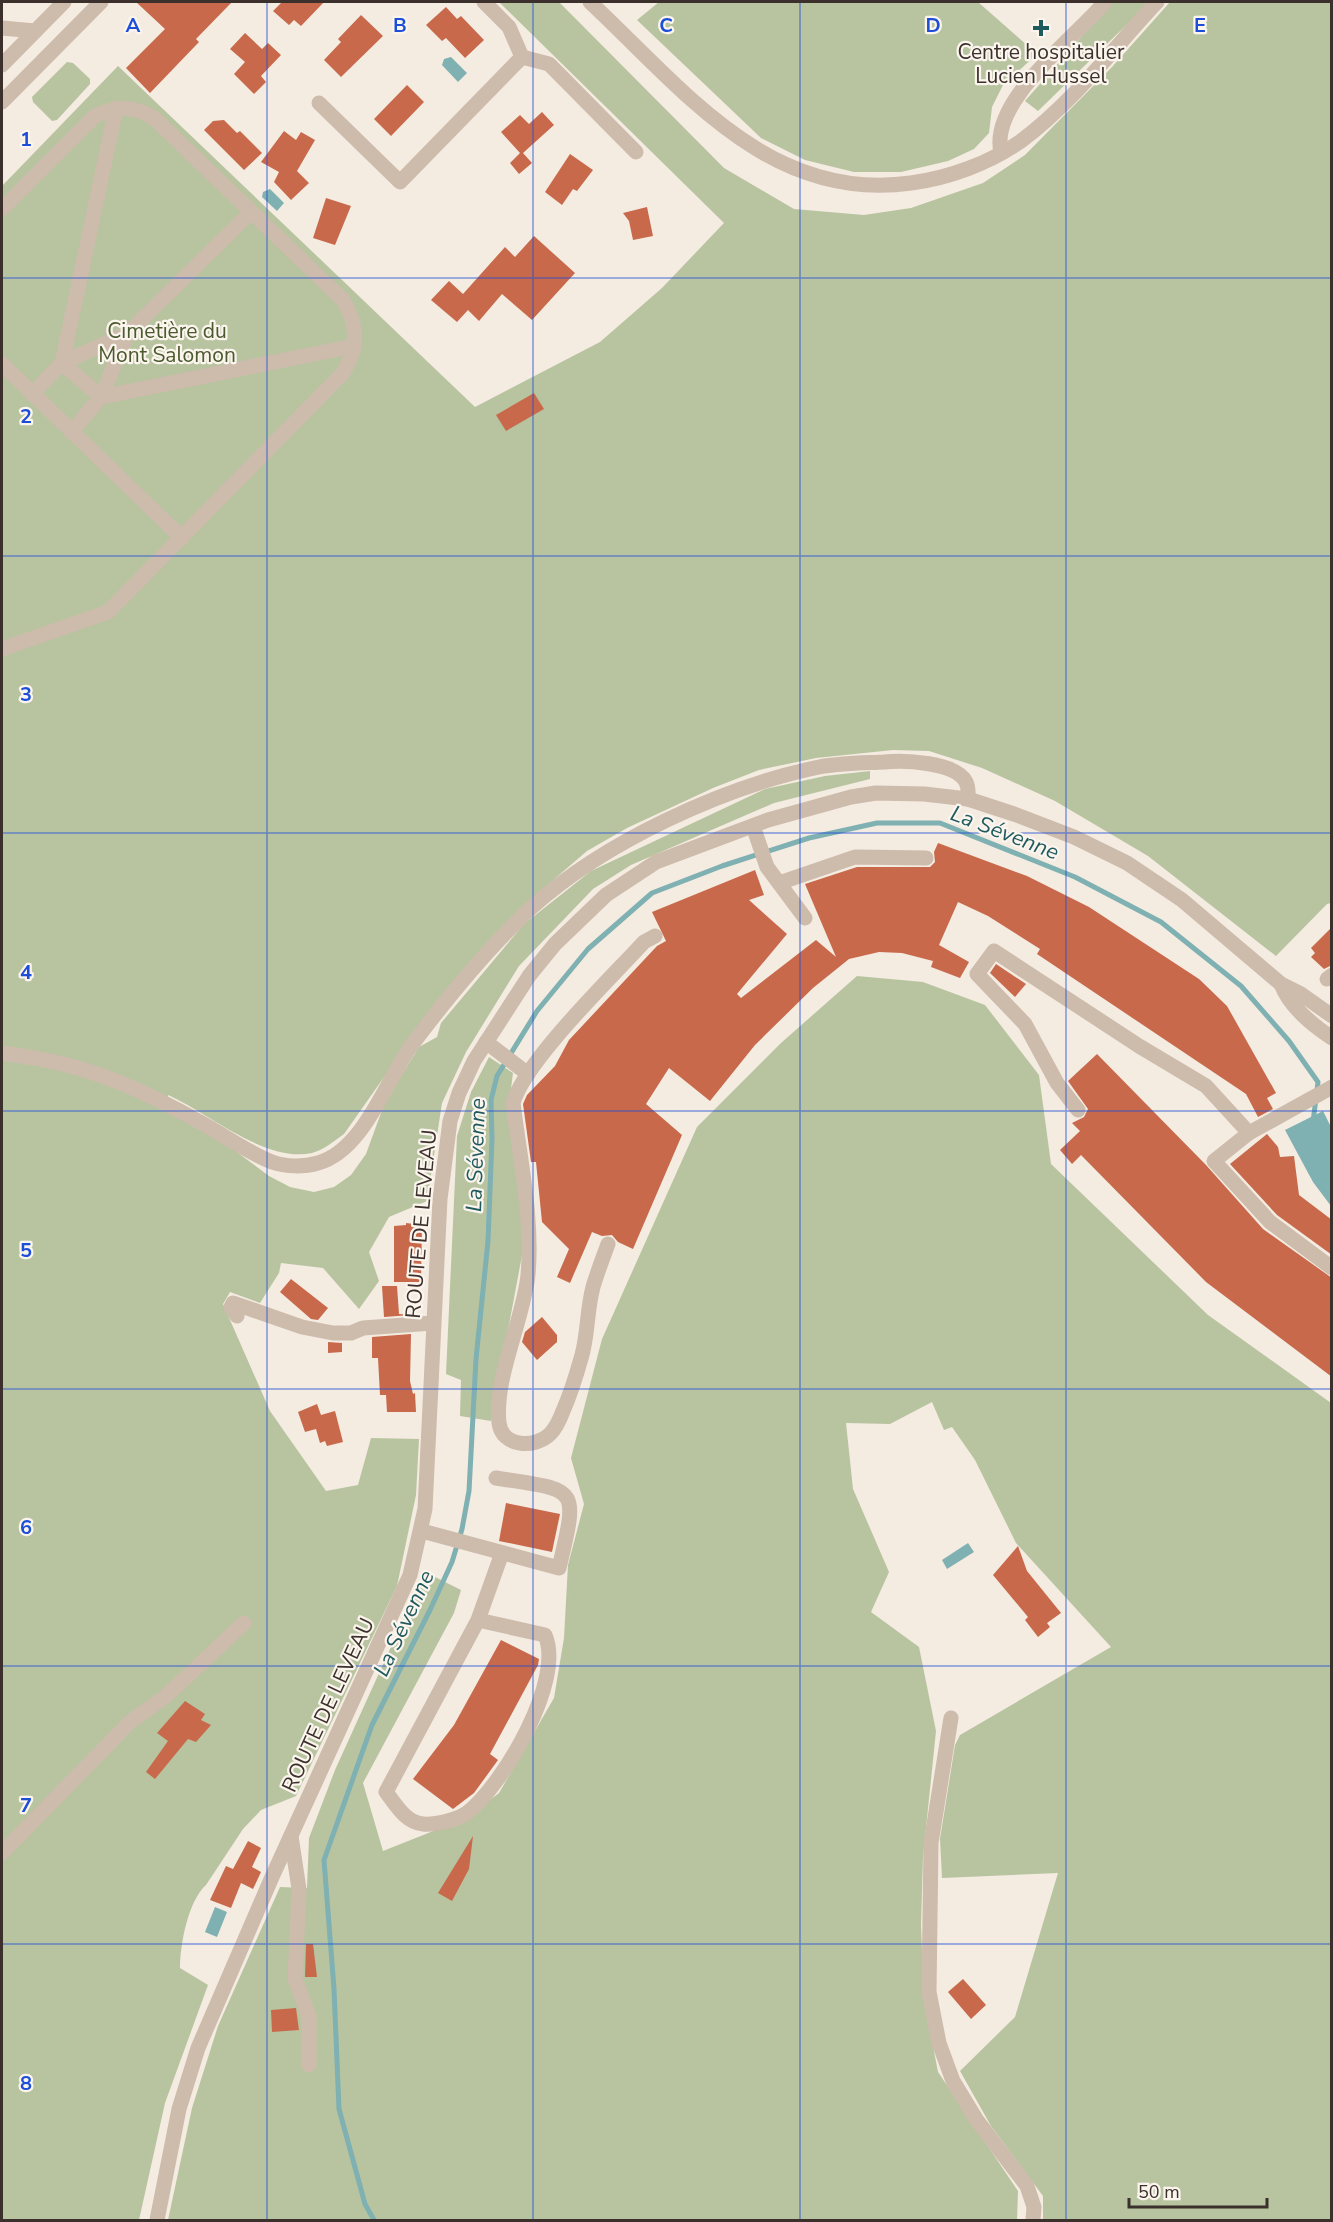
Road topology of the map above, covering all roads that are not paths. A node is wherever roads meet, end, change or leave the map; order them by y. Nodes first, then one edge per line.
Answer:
1 (64, 2) edge
2 (101, 2) edge
3 (484, 2) edge
4 (590, 2) edge
5 (1105, 2) edge
6 (1157, 2) edge
7 (2, 28) edge
8 (35, 31) junction
9 (522, 57) junction
10 (2, 65) edge
11 (2, 102) edge
12 (319, 104) dead end
13 (116, 108) junction
14 (636, 152) dead end
15 (1001, 152) junction
16 (2, 208) edge
17 (251, 212) junction
18 (128, 333) junction
19 (354, 346) junction
20 (62, 363) junction
21 (2, 364) edge
22 (32, 394) junction
23 (101, 397) junction
24 (71, 432) junction
25 (182, 538) junction
26 (2, 649) edge
27 (968, 800) junction
28 (753, 826) junction
29 (926, 858) dead end
30 (779, 883) junction
31 (805, 918) dead end
32 (654, 936) dead end
33 (1275, 979) junction
34 (1332, 1016) edge
35 (1332, 1038) edge
36 (490, 1045) junction
37 (2, 1053) edge
38 (522, 1069) junction
39 (1332, 1087) edge
40 (1078, 1110) dead end
41 (1249, 1133) junction
42 (608, 1244) dead end
43 (1332, 1268) edge
44 (237, 1316) dead end
45 (433, 1323) junction
46 (496, 1478) dead end
47 (422, 1531) junction
48 (502, 1553) junction
49 (478, 1620) junction
50 (244, 1623) dead end
51 (951, 1718) dead end
52 (291, 1836) junction
53 (2, 1853) edge
54 (309, 2065) dead end
55 (157, 2220) edge
56 (1033, 2220) edge

1 - 8 street
2 - 11 street
3 - 9 street
4 - 15 street
5 - 15 street
6 - 15 street
7 - 8 street
8 - 10 street
9 - 12 street
9 - 14 street
13 - 16 street
13 - 17 street
13 - 20 street
17 - 18 street
17 - 19 street
18 - 20 street
18 - 23 street
19 - 23 street
19 - 25 street
20 - 22 street
20 - 23 street
21 - 22 street
22 - 24 street
23 - 24 street
24 - 25 street
25 - 26 street
27 - 28 street, ROUTE DE LEVEAU
27 - 33 street, ROUTE DE LEVEAU
27 - 37 street
28 - 30 street
28 - 36 street, ROUTE DE LEVEAU
29 - 30 street
30 - 31 street
32 - 38 street
33 - 34 street
33 - 35 street
36 - 38 street
36 - 45 street, ROUTE DE LEVEAU
38 - 42 street
39 - 41 street
40 - 41 street
41 - 43 street
44 - 45 street
45 - 47 street, ROUTE DE LEVEAU
46 - 48 street
47 - 48 street
47 - 52 street, ROUTE DE LEVEAU
48 - 49 street
49 - 49 street
50 - 53 street
51 - 56 street
52 - 54 street
52 - 55 street, ROUTE DE LEVEAU

